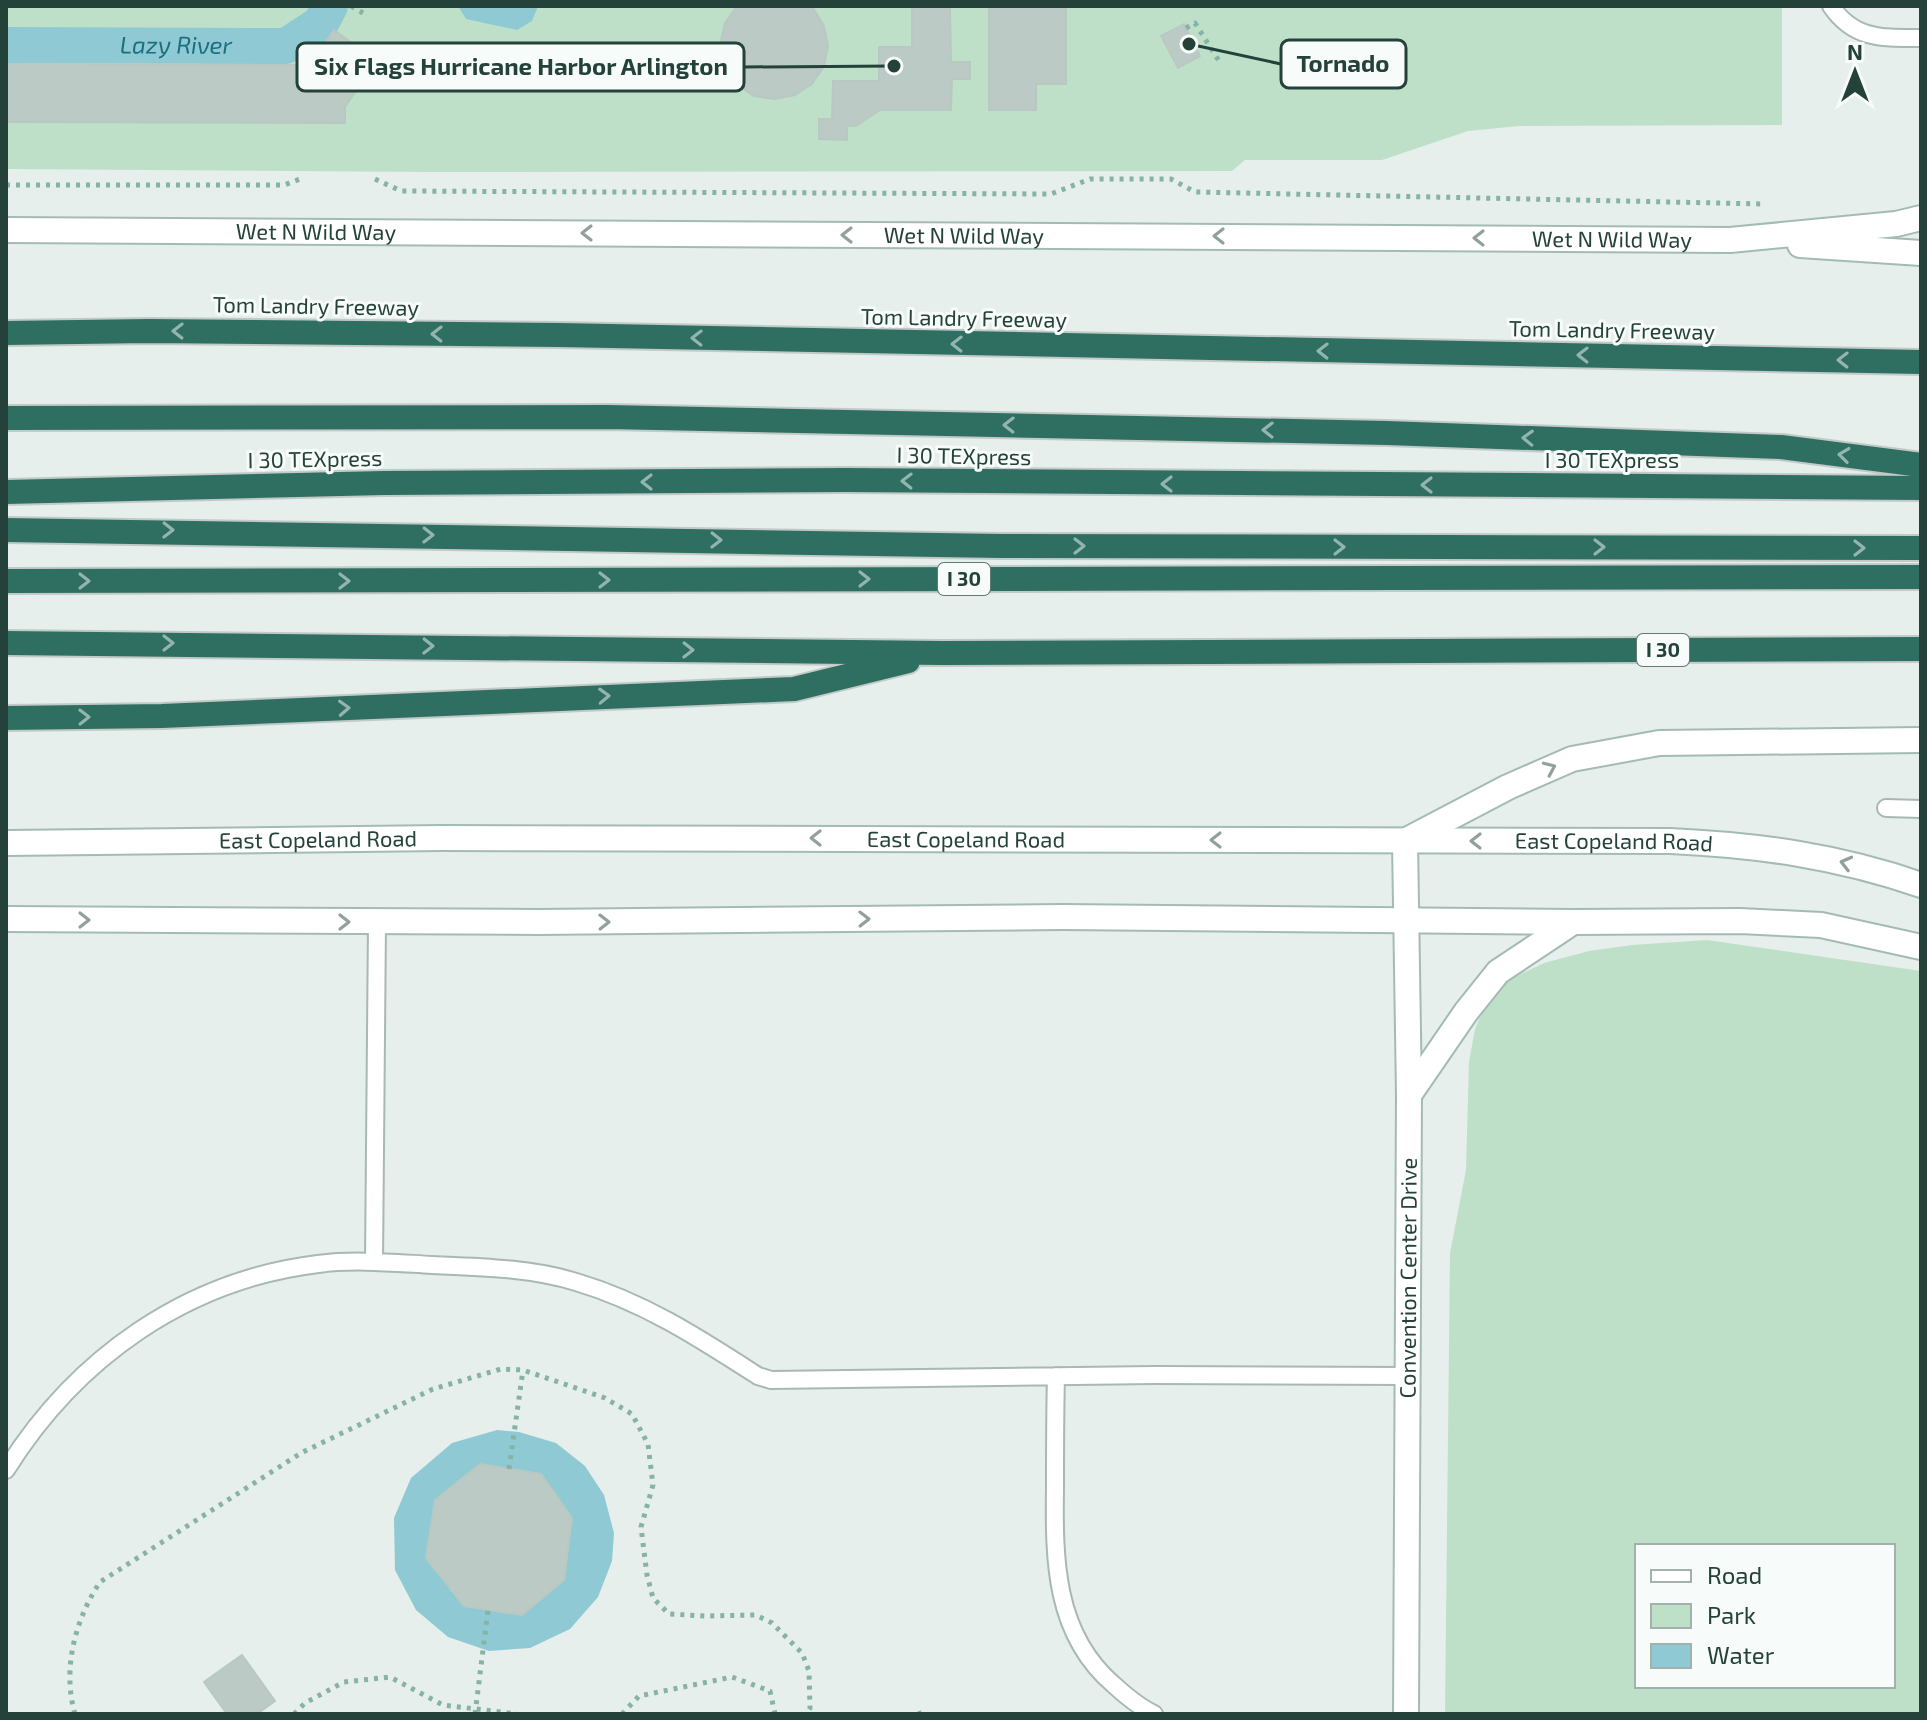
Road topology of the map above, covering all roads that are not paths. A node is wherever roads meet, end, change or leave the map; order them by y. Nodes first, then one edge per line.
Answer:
1 (1831, 6) edge
2 (1921, 38) edge
3 (1921, 218) edge
4 (6, 230) edge
5 (1730, 240) junction
6 (1921, 253) edge
7 (6, 333) edge
8 (1921, 362) edge
9 (6, 418) edge
10 (1921, 465) edge
11 (1921, 488) edge
12 (6, 492) edge
13 (6, 530) edge
14 (1921, 548) edge
15 (1921, 577) edge
16 (6, 581) edge
17 (6, 643) edge
18 (1921, 649) edge
19 (942, 653) junction
20 (6, 718) edge
21 (1921, 740) edge
22 (1886, 808) dead end
23 (1921, 809) edge
24 (1405, 841) junction
25 (6, 843) edge
26 (1921, 885) edge
27 (6, 919) edge
28 (1407, 919) junction
29 (377, 922) junction
30 (1573, 922) junction
31 (1921, 947) edge
32 (1409, 1095) junction
33 (374, 1262) junction
34 (1056, 1376) junction
35 (1407, 1376) junction
36 (6, 1470) edge
37 (1154, 1714) edge
38 (1406, 1714) edge

1 - 2 lane
3 - 5 main road, Wet N Wild Way
5 -> 4 main road, Wet N Wild Way
5 - 6 main road
8 -> 7 highway, Tom Landry Freeway
10 -> 9 highway
11 -> 12 highway, I 30 TEXpress
13 -> 14 highway
16 -> 15 highway, I 30
17 -> 19 highway, I 30
18 - 19 highway, I 30
20 -> 19 highway
24 -> 21 main road
22 - 23 lane
24 -> 25 main road, East Copeland Road
26 -> 24 main road, East Copeland Road
24 - 28 main road, Convention Center Drive
27 -> 29 main road
29 -> 28 main road
28 - 30 main road
28 - 32 main road, Convention Center Drive
29 - 33 lane
30 - 31 main road
30 - 32 main road
32 - 35 main road, Convention Center Drive
33 - 34 lane
33 - 36 lane
34 - 35 lane
34 - 37 lane
35 - 38 main road, Convention Center Drive

